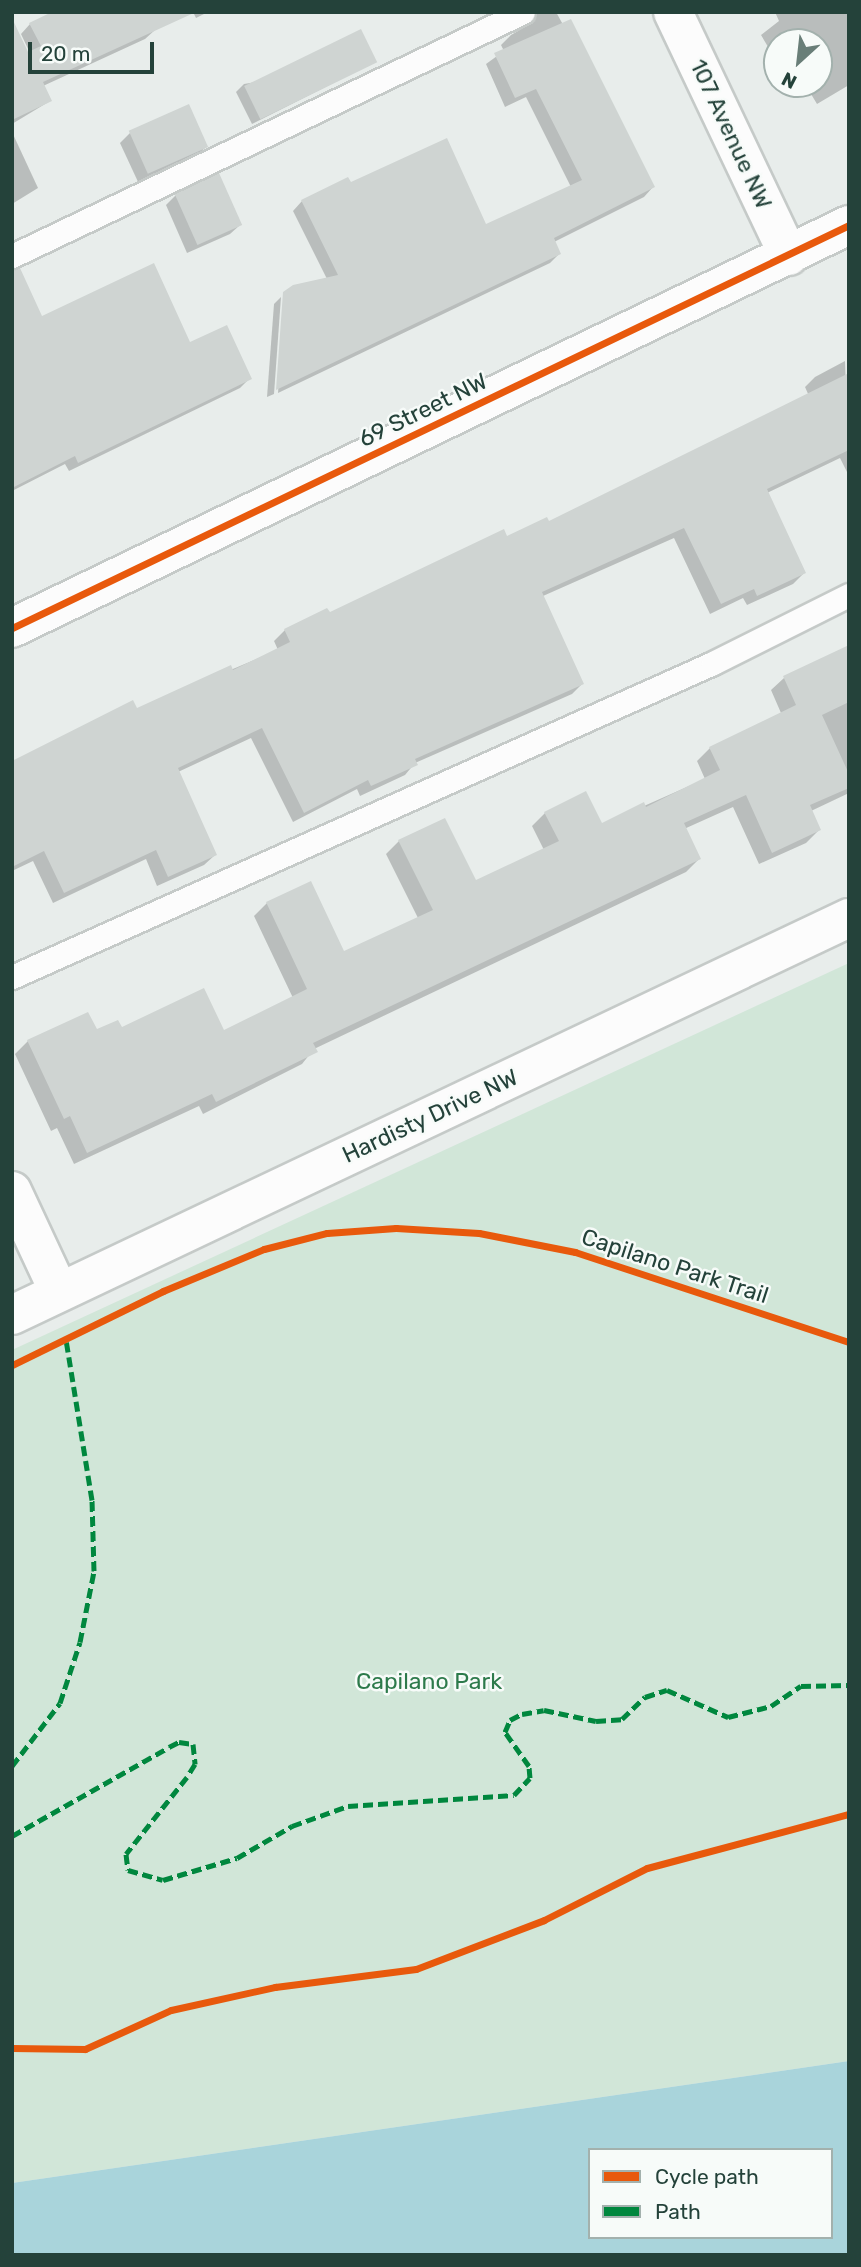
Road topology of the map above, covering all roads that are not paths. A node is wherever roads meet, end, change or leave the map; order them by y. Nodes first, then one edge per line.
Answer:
1 (523, 12) edge
2 (673, 12) edge
3 (849, 225) edge
4 (12, 256) edge
5 (789, 256) junction
6 (849, 595) edge
7 (12, 628) edge
8 (849, 918) edge
9 (12, 977) edge
10 (12, 1191) edge
11 (59, 1293) junction
12 (12, 1315) edge

1 - 4 lane
2 - 5 street, 107 Avenue NW
3 - 5 street, 69 Street NW
5 - 7 street, 69 Street NW
6 - 9 lane
8 - 11 street, Hardisty Drive NW
10 - 11 street
11 - 12 street, Hardisty Drive NW

